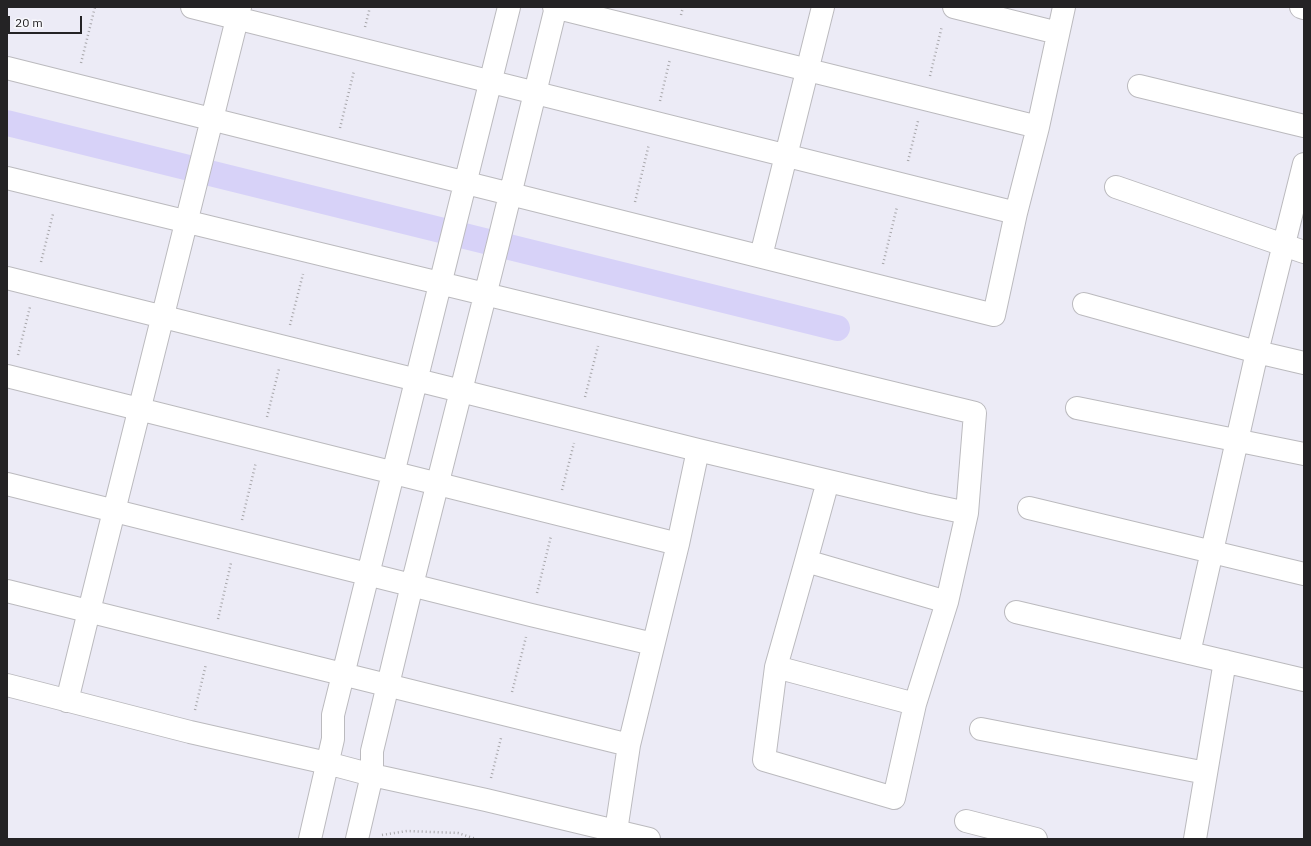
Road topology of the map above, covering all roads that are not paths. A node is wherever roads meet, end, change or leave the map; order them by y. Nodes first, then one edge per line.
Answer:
1 (192, 7) edge
2 (509, 7) edge
3 (556, 7) edge
4 (823, 7) edge
5 (1064, 7) edge
6 (238, 13) edge
7 (948, 15) edge
8 (1058, 33) junction
9 (7, 68) edge
10 (807, 70) junction
11 (490, 81) junction
12 (1139, 86) dead end
13 (535, 92) junction
14 (211, 119) junction
15 (1304, 126) edge
16 (1038, 127) junction
17 (786, 155) junction
18 (1304, 164) edge
19 (7, 178) edge
20 (465, 183) junction
21 (1116, 187) dead end
22 (510, 194) junction
23 (1016, 213) junction
24 (186, 221) junction
25 (1283, 245) junction
26 (1304, 252) edge
27 (761, 256) junction
28 (7, 278) edge
29 (440, 283) junction
30 (485, 294) junction
31 (1084, 304) dead end
32 (162, 316) junction
33 (1257, 352) junction
34 (1304, 363) edge
35 (7, 376) edge
36 (416, 379) junction
37 (461, 391) junction
38 (1077, 408) dead end
39 (139, 409) junction
40 (1237, 440) junction
41 (698, 450) junction
42 (1304, 454) edge
43 (393, 472) junction
44 (828, 481) junction
45 (437, 483) junction
46 (7, 484) edge
47 (1028, 508) dead end
48 (113, 511) junction
49 (967, 513) junction
50 (678, 544) junction
51 (1212, 552) junction
52 (806, 561) junction
53 (368, 574) junction
54 (1304, 574) edge
55 (412, 585) junction
56 (7, 591) edge
57 (947, 602) junction
58 (88, 611) junction
59 (1016, 612) dead end
60 (653, 644) junction
61 (1189, 653) junction
62 (1225, 661) junction
63 (776, 667) junction
64 (343, 674) junction
65 (1304, 680) edge
66 (7, 685) edge
67 (388, 686) junction
68 (67, 701) junction
69 (915, 704) junction
70 (981, 729) dead end
71 (628, 745) junction
72 (327, 763) junction
73 (1206, 774) junction
74 (372, 775) junction
75 (966, 821) dead end
76 (312, 829) edge
77 (616, 831) junction
78 (357, 839) edge
79 (649, 839) edge
80 (1036, 839) edge
81 (1195, 839) edge

1 - 6 street
2 - 11 street
3 - 10 street
3 - 13 street
4 - 10 street
5 - 8 street
6 - 11 street
6 - 14 street
7 - 8 street
8 - 16 street
9 - 14 street
10 - 16 street
10 - 17 street
11 - 13 street
11 - 20 street
12 - 15 street
13 - 17 street
13 - 22 street
14 - 20 street
14 - 24 street
16 - 23 street
17 - 23 street
17 - 27 street
18 - 25 street
19 - 24 street
20 - 22 street
20 - 29 street
21 - 25 street
22 - 27 street
22 - 30 street
23 - 27 street
24 - 29 street
24 - 32 street
25 - 26 street
25 - 33 street
28 - 32 street
29 - 30 street
29 - 36 street
30 - 37 street
30 - 49 street
31 - 33 street
32 - 36 street
32 - 39 street
33 - 34 street
33 - 40 street
35 - 39 street
36 - 37 street
36 - 43 street
37 - 41 street
37 - 45 street
38 - 40 street
39 - 43 street
39 - 48 street
40 - 42 street
40 - 51 street
41 - 44 street
41 - 50 street
43 - 45 street
43 - 53 street
44 - 49 street
44 - 52 street
45 - 50 street
45 - 55 street
46 - 48 street
47 - 51 street
48 - 53 street
48 - 58 street
49 - 57 street
50 - 60 street
51 - 54 street
51 - 61 street
52 - 57 street
52 - 63 street
53 - 55 street
53 - 64 street
55 - 60 street
55 - 67 street
56 - 58 street
57 - 69 street
58 - 64 street
58 - 68 street
59 - 61 street
60 - 71 street
61 - 62 street
62 - 65 street
62 - 73 street
63 - 69 street
63 - 69 street
64 - 67 street
64 - 72 street
66 - 68 street
67 - 71 street
67 - 74 street
68 - 72 street
70 - 73 street
71 - 77 street
72 - 74 street
72 - 76 street
73 - 81 street
74 - 77 street
74 - 78 street
75 - 80 street
77 - 79 street

